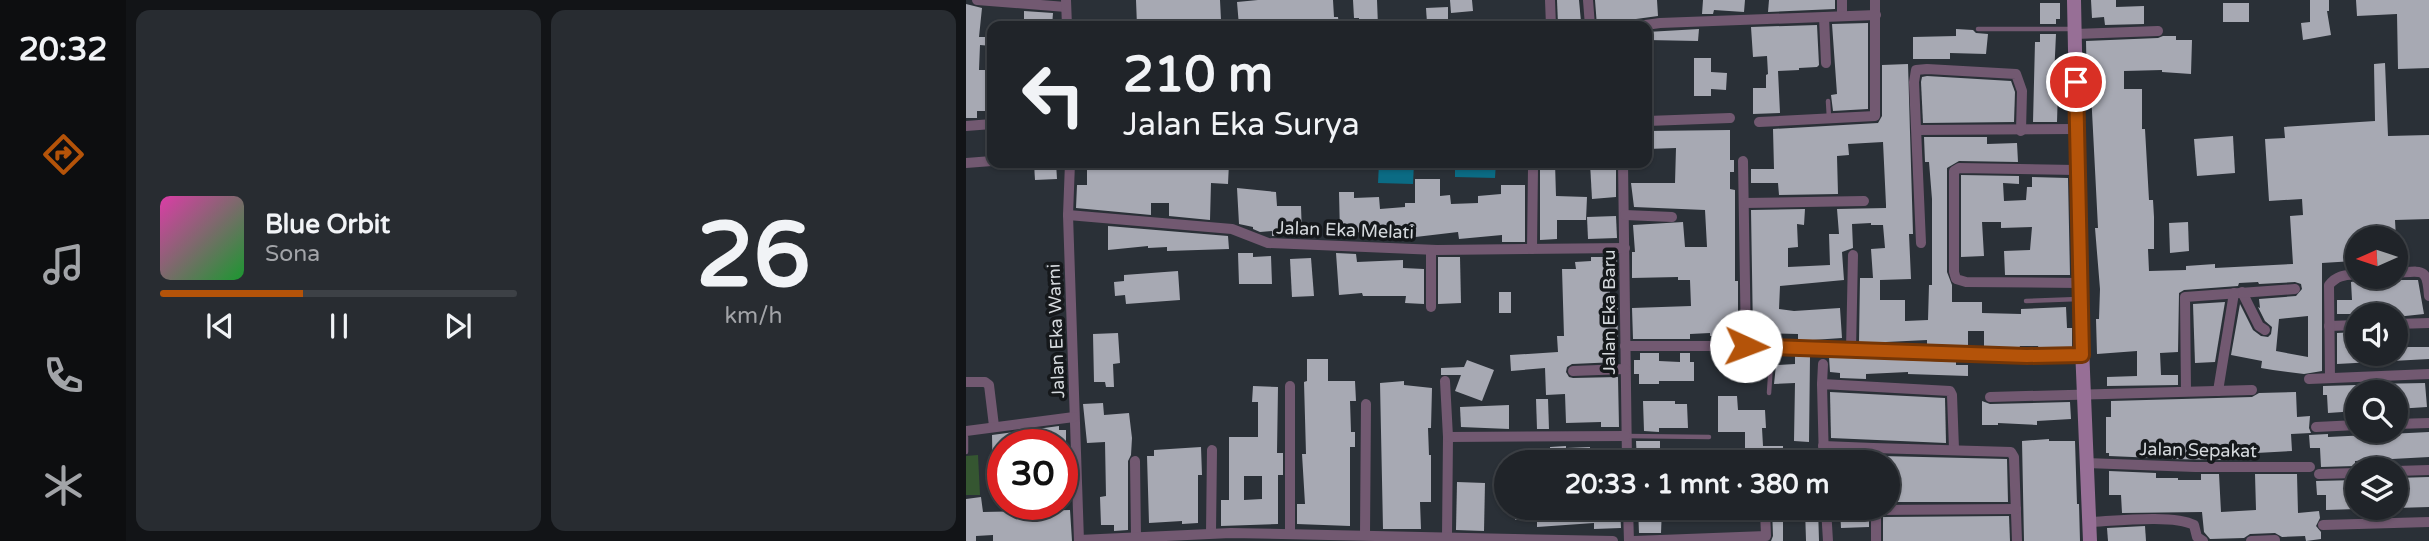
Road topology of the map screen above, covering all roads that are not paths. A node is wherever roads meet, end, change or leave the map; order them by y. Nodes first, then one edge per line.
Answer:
1 (977, 0) edge
2 (1550, 0) edge
3 (1588, 0) edge
4 (1842, 0) edge
5 (1875, 0) edge
6 (2074, 0) edge
7 (1066, 4) edge
8 (1876, 15) junction
9 (1842, 16) junction
10 (1824, 17) junction
11 (1551, 21) edge
12 (1590, 21) edge
13 (1652, 24) edge
14 (1978, 29) dead end
15 (2158, 31) dead end
16 (2075, 32) junction
17 (1826, 63) dead end
18 (1828, 101) dead end
19 (1730, 118) dead end
20 (1829, 119) junction
21 (1652, 121) edge
22 (1759, 122) dead end
23 (987, 124) edge
24 (966, 126) edge
25 (1917, 130) junction
26 (2076, 130) junction
27 (2021, 131) junction
28 (987, 161) edge
29 (1743, 161) dead end
30 (966, 163) edge
31 (1070, 168) edge
32 (1623, 168) edge
33 (1533, 169) dead end
34 (2076, 170) junction
35 (1864, 201) dead end
36 (1744, 203) junction
37 (1068, 215) junction
38 (1625, 215) junction
39 (1672, 217) dead end
40 (1922, 243) dead end
41 (1625, 248) junction
42 (1532, 249) junction
43 (1431, 250) junction
44 (1853, 255) dead end
45 (2408, 272) edge
46 (2345, 275) edge
47 (2080, 283) junction
48 (2295, 289) dead end
49 (2238, 292) junction
50 (2429, 296) edge
51 (2080, 299) junction
52 (2026, 301) dead end
53 (1431, 307) dead end
54 (2429, 323) edge
55 (2408, 324) edge
56 (2345, 325) edge
57 (2329, 326) junction
58 (2265, 330) dead end
59 (1625, 346) junction
60 (1746, 346) junction
61 (1772, 347) junction
62 (1851, 350) junction
63 (2082, 355) junction
64 (1823, 364) dead end
65 (1625, 369) junction
66 (1573, 371) dead end
67 (2429, 374) edge
68 (2330, 378) junction
69 (2309, 379) dead end
70 (966, 382) edge
71 (1445, 382) dead end
72 (1822, 384) junction
73 (1290, 386) dead end
74 (2252, 390) dead end
75 (2186, 391) junction
76 (2218, 391) junction
77 (1769, 393) dead end
78 (2083, 394) junction
79 (1990, 397) dead end
80 (1366, 404) dead end
81 (1074, 417) junction
82 (2429, 423) edge
83 (2408, 424) edge
84 (994, 426) junction
85 (2345, 426) edge
86 (2316, 427) dead end
87 (966, 430) edge
88 (1626, 436) junction
89 (966, 437) edge
90 (1448, 437) junction
91 (1709, 437) dead end
92 (1823, 446) junction
93 (1873, 448) joint
94 (1954, 449) junction
95 (1212, 450) dead end
96 (1627, 450) edge
97 (1823, 450) edge
98 (966, 452) edge
99 (1135, 461) dead end
100 (2086, 463) junction
101 (2310, 467) dead end
102 (2429, 470) edge
103 (2408, 471) edge
104 (2345, 473) edge
105 (2319, 474) dead end
106 (1900, 509) edge
107 (2016, 509) junction
108 (1629, 520) edge
109 (1765, 520) edge
110 (1827, 520) edge
111 (1876, 520) edge
112 (2429, 522) edge
113 (2089, 523) junction
114 (2323, 525) dead end
115 (1211, 533) junction
116 (1290, 533) junction
117 (1365, 534) junction
118 (1136, 537) junction
119 (1452, 538) edge
120 (1079, 540) edge
121 (2275, 540) edge
122 (1613, 541) edge
123 (1632, 541) edge
124 (1828, 541) edge
125 (1876, 541) edge
126 (2017, 541) edge
127 (2090, 541) edge
128 (2203, 541) edge
129 (2251, 541) edge

1 - 7 street
2 - 11 street
3 - 12 street
4 - 9 street
5 - 8 street
6 - 16 street
8 - 9 street
8 - 20 street
9 - 10 street
10 - 13 street
10 - 17 street
14 - 16 lane
15 - 16 street
16 - 26 street
18 - 20 lane
19 - 21 street
20 - 22 street
23 - 24 street
25 - 27 street
25 - 27 street
25 - 40 street
26 - 27 street
26 - 34 street
28 - 30 street
29 - 36 street
31 - 37 street, Jalan Eka Warni
32 - 38 street, Jalan Eka Baru
33 - 42 street
34 - 47 street
34 - 47 street
35 - 36 street
36 - 60 street
37 - 43 street, Jalan Eka Melati
37 - 81 street, Jalan Eka Warni
38 - 39 street
38 - 41 street, Jalan Eka Baru
41 - 42 street, Jalan Eka Melati
41 - 59 street, Jalan Eka Baru
42 - 43 street, Jalan Eka Melati
43 - 53 street
44 - 62 street
45 - 50 street
46 - 57 street
47 - 51 street
48 - 49 street
49 - 58 street
49 - 75 street
49 - 76 street
51 - 52 lane
51 - 63 street
54 - 55 street
56 - 57 street
57 - 68 street
59 - 60 street
59 - 65 street, Jalan Eka Baru
60 - 61 street
61 - 62 street
61 - 77 lane
62 - 63 street
63 - 78 street
64 - 72 street
65 - 66 street
65 - 88 street, Jalan Eka Baru
67 - 68 street
68 - 69 street
70 - 84 street
71 - 90 street
72 - 92 street
72 - 94 street
73 - 116 street
74 - 76 street
75 - 76 street
75 - 78 street
78 - 79 street
78 - 100 street
80 - 117 street
81 - 84 street
81 - 120 street, Jalan Eka Warni
82 - 83 street
84 - 87 street
85 - 86 street
88 - 90 street
88 - 91 lane
88 - 96 street, Jalan Eka Baru
89 - 98 lane
90 - 119 street
92 - 93 street
92 - 97 street
93 - 94 street
94 - 107 street
95 - 115 street
99 - 118 street
100 - 101 street, Jalan Sepakat
100 - 113 street
102 - 103 street
104 - 105 street
106 - 107 street
107 - 126 street
108 - 123 street
109 - 123 street
110 - 124 street
111 - 125 street
112 - 114 street
113 - 127 street
113 - 128 street
115 - 116 street
115 - 118 street
116 - 117 street
117 - 119 street
118 - 120 street
119 - 122 street
121 - 129 street

